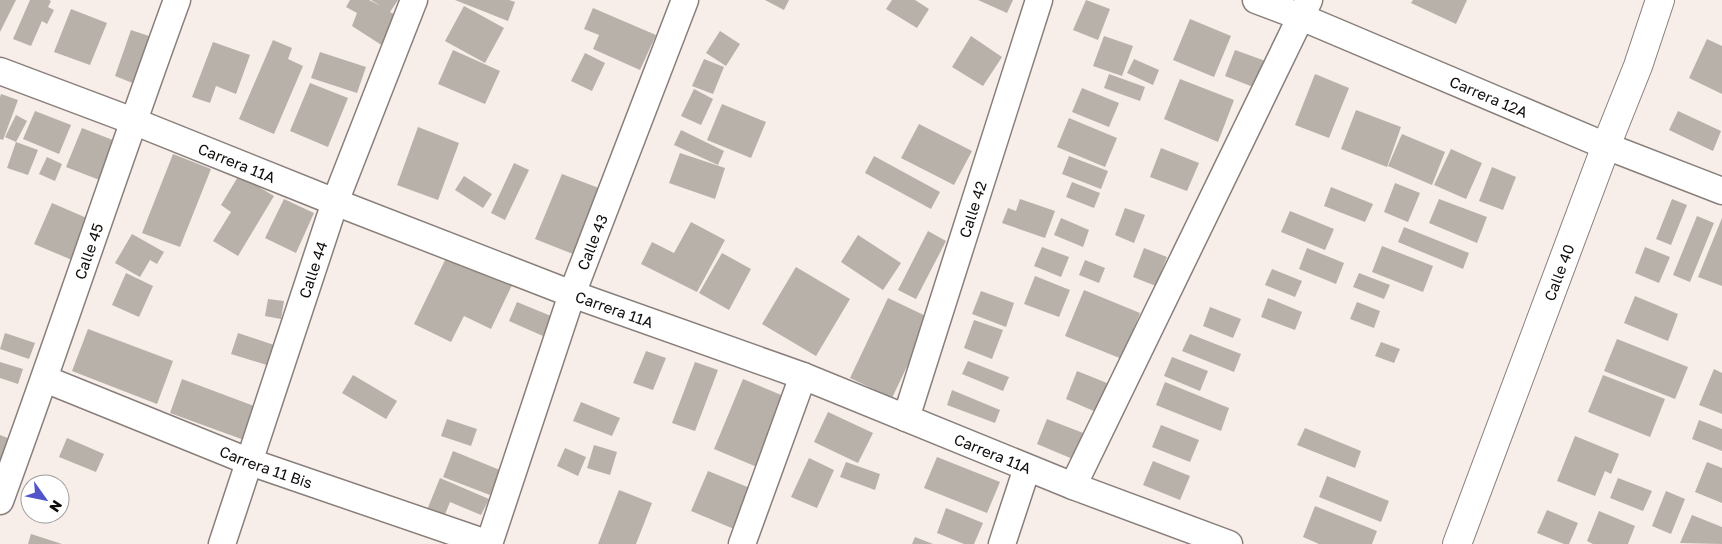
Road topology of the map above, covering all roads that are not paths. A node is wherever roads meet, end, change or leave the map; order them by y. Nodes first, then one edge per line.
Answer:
1 (177, 0) edge
2 (414, 0) edge
3 (685, 0) edge
4 (1039, 0) edge
5 (1256, 0) edge
6 (1660, 0) edge
7 (1305, 8) edge
8 (0, 71) edge
9 (133, 121) junction
10 (1606, 146) junction
11 (1722, 191) edge
12 (335, 202) junction
13 (572, 294) junction
14 (803, 376) junction
15 (45, 379) junction
16 (906, 418) junction
17 (250, 462) junction
18 (1028, 468) junction
19 (1073, 486) junction
20 (0, 501) edge
21 (222, 544) edge
22 (489, 544) edge
23 (742, 544) edge
24 (1002, 544) edge
25 (1229, 544) edge
26 (1457, 544) edge

1 - 9 street, Calle 45
2 - 12 street, Calle 44
3 - 13 street, Calle 43
4 - 16 street, Calle 42
5 - 7 street, Carrera 12A
6 - 10 street, Calle 40
7 - 10 street, Carrera 12A
7 - 19 street
8 - 9 street, Carrera 11A
9 - 12 street, Carrera 11A
9 - 15 street, Calle 45
10 - 11 street, Carrera 12A
10 - 26 street, Calle 40
12 - 13 street, Carrera 11A
12 - 17 street, Calle 44
13 - 14 street, Carrera 11A
13 - 22 street, Calle 43
14 - 16 street, Carrera 11A
14 - 23 street
15 - 17 street, Carrera 11 Bis
15 - 20 street, Calle 45
16 - 18 street, Carrera 11A
17 - 21 street, Calle 44
17 - 22 street, Carrera 11 Bis
18 - 19 street, Carrera 11A
18 - 24 street
19 - 25 street, Carrera 11A

